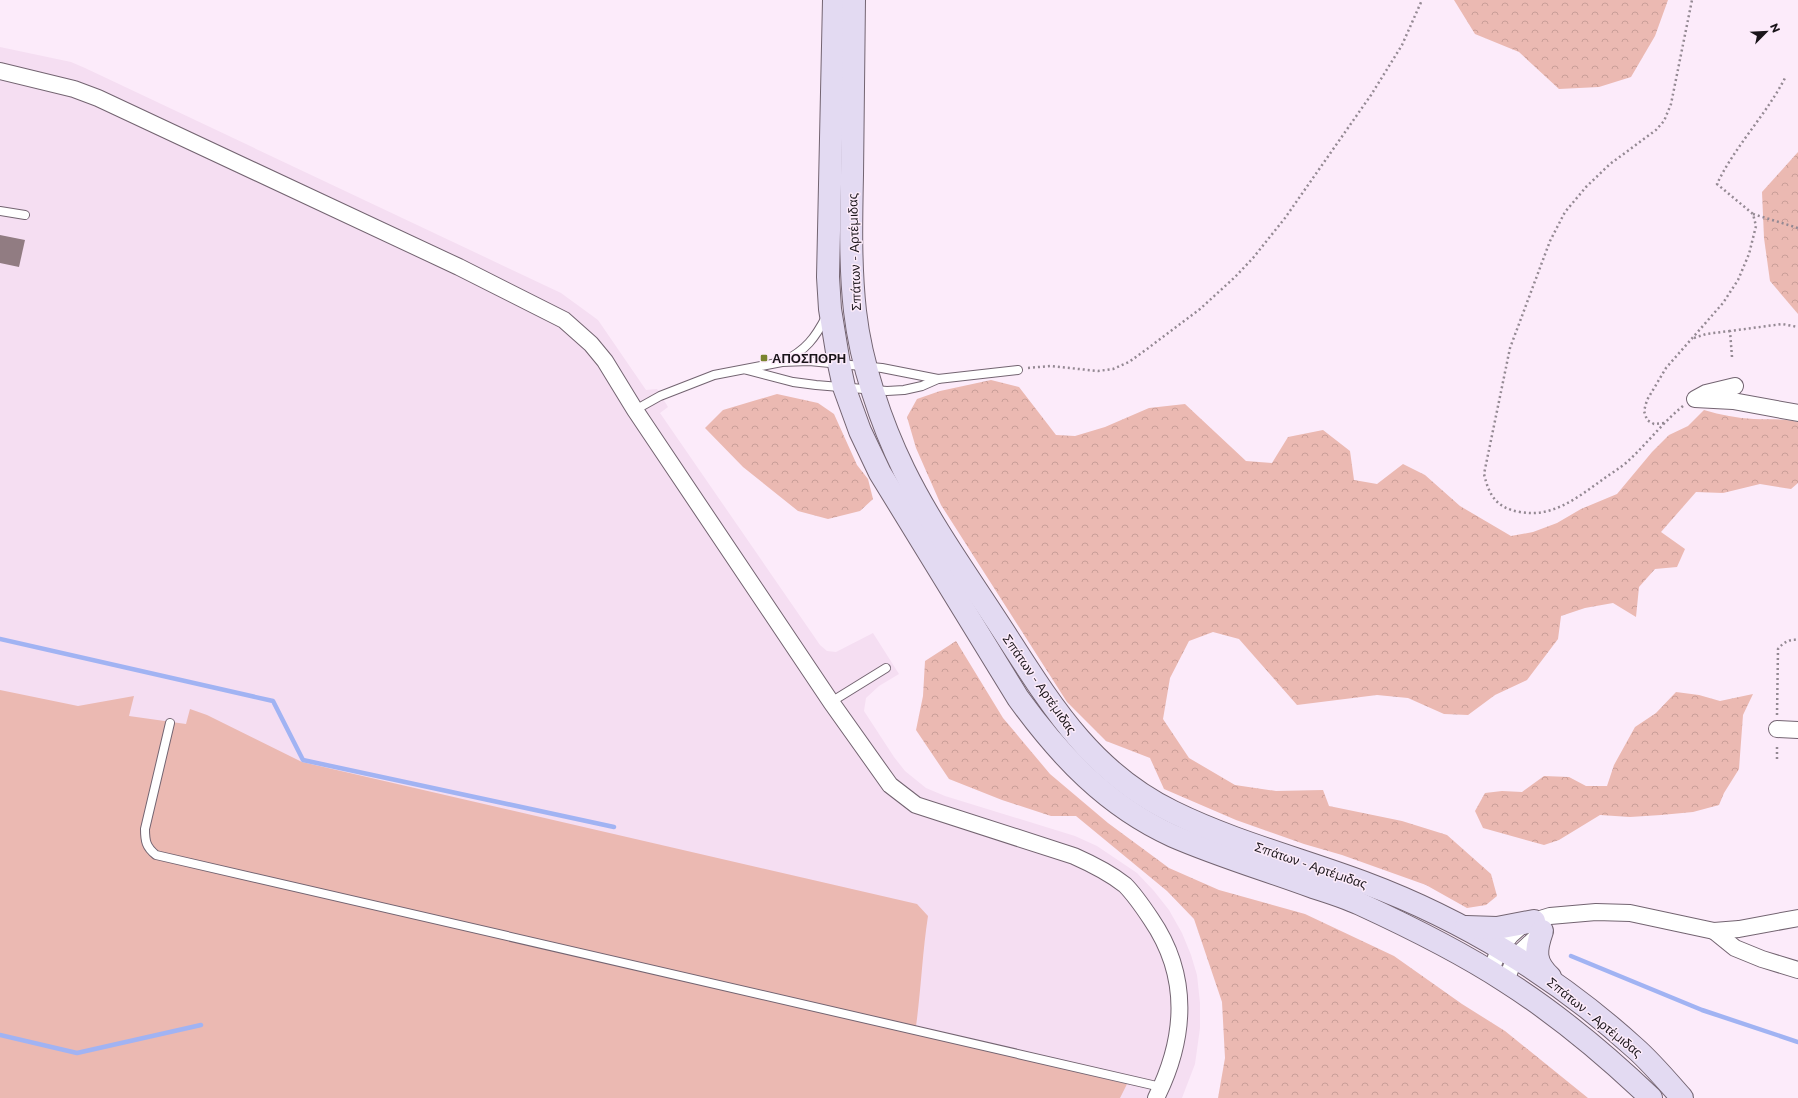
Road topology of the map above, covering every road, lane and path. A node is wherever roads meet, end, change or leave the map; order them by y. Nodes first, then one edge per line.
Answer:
1 (834, 0) edge
2 (854, 0) edge
3 (1422, 0) edge
4 (1692, 0) edge
5 (0, 71) edge
6 (1785, 78) dead end
7 (0, 211) edge
8 (1753, 214) junction
9 (25, 215) dead end
10 (1798, 228) edge
11 (830, 309) junction
12 (1798, 327) edge
13 (1730, 331) junction
14 (1693, 338) junction
15 (1732, 357) dead end
16 (782, 362) junction
17 (839, 364) junction
18 (866, 366) junction
19 (747, 370) junction
20 (1018, 370) joint
21 (938, 379) junction
22 (1735, 386) dead end
23 (844, 387) junction
24 (873, 391) junction
25 (1695, 399) junction
26 (635, 410) junction
27 (1798, 414) edge
28 (1664, 423) junction
29 (1798, 640) edge
30 (886, 668) dead end
31 (831, 702) junction
32 (170, 723) dead end
33 (1777, 729) junction
34 (1798, 730) edge
35 (1777, 759) dead end
36 (1798, 918) edge
37 (1459, 926) junction
38 (1538, 926) junction
39 (1714, 931) junction
40 (1508, 953) junction
41 (1798, 970) edge
42 (1498, 976) junction
43 (1556, 984) junction
44 (1159, 1092) edge
45 (1651, 1098) edge
46 (1682, 1098) edge

1 - 11 main road, Σπάτων - Αρτέμιδας
2 - 18 main road, Σπάτων - Αρτέμιδας
3 - 20 path
4 - 28 path
5 - 26 street
6 - 8 path
7 - 9 lane
8 - 10 path
8 - 14 path
11 - 16 lane
11 - 17 main road, Σπάτων - Αρτέμιδας
12 - 13 path
13 - 14 path
13 - 15 path
14 - 28 path
16 - 17 lane
16 - 19 lane
17 - 18 lane
17 - 23 main road, Σπάτων - Αρτέμιδας
18 - 21 lane
18 - 24 main road, Σπάτων - Αρτέμιδας
19 - 23 lane
19 - 26 lane
20 - 21 lane
21 - 24 lane
22 - 25 street
23 - 24 lane
23 - 42 main road, Σπάτων - Αρτέμιδας
24 - 37 main road, Σπάτων - Αρτέμιδας
25 - 27 street
25 - 28 path
26 - 31 street
29 - 33 path
30 - 31 lane
31 - 44 street
32 - 44 lane
33 - 34 street
33 - 35 path
36 - 39 street
37 - 38 main road
37 - 40 main road, Σπάτων - Αρτέμιδας
38 - 39 street
38 - 40 street
38 - 43 main road
39 - 41 street
40 - 42 street
40 - 43 main road, Σπάτων - Αρτέμιδας
42 - 45 main road, Σπάτων - Αρτέμιδας
43 - 46 main road, Σπάτων - Αρτέμιδας

